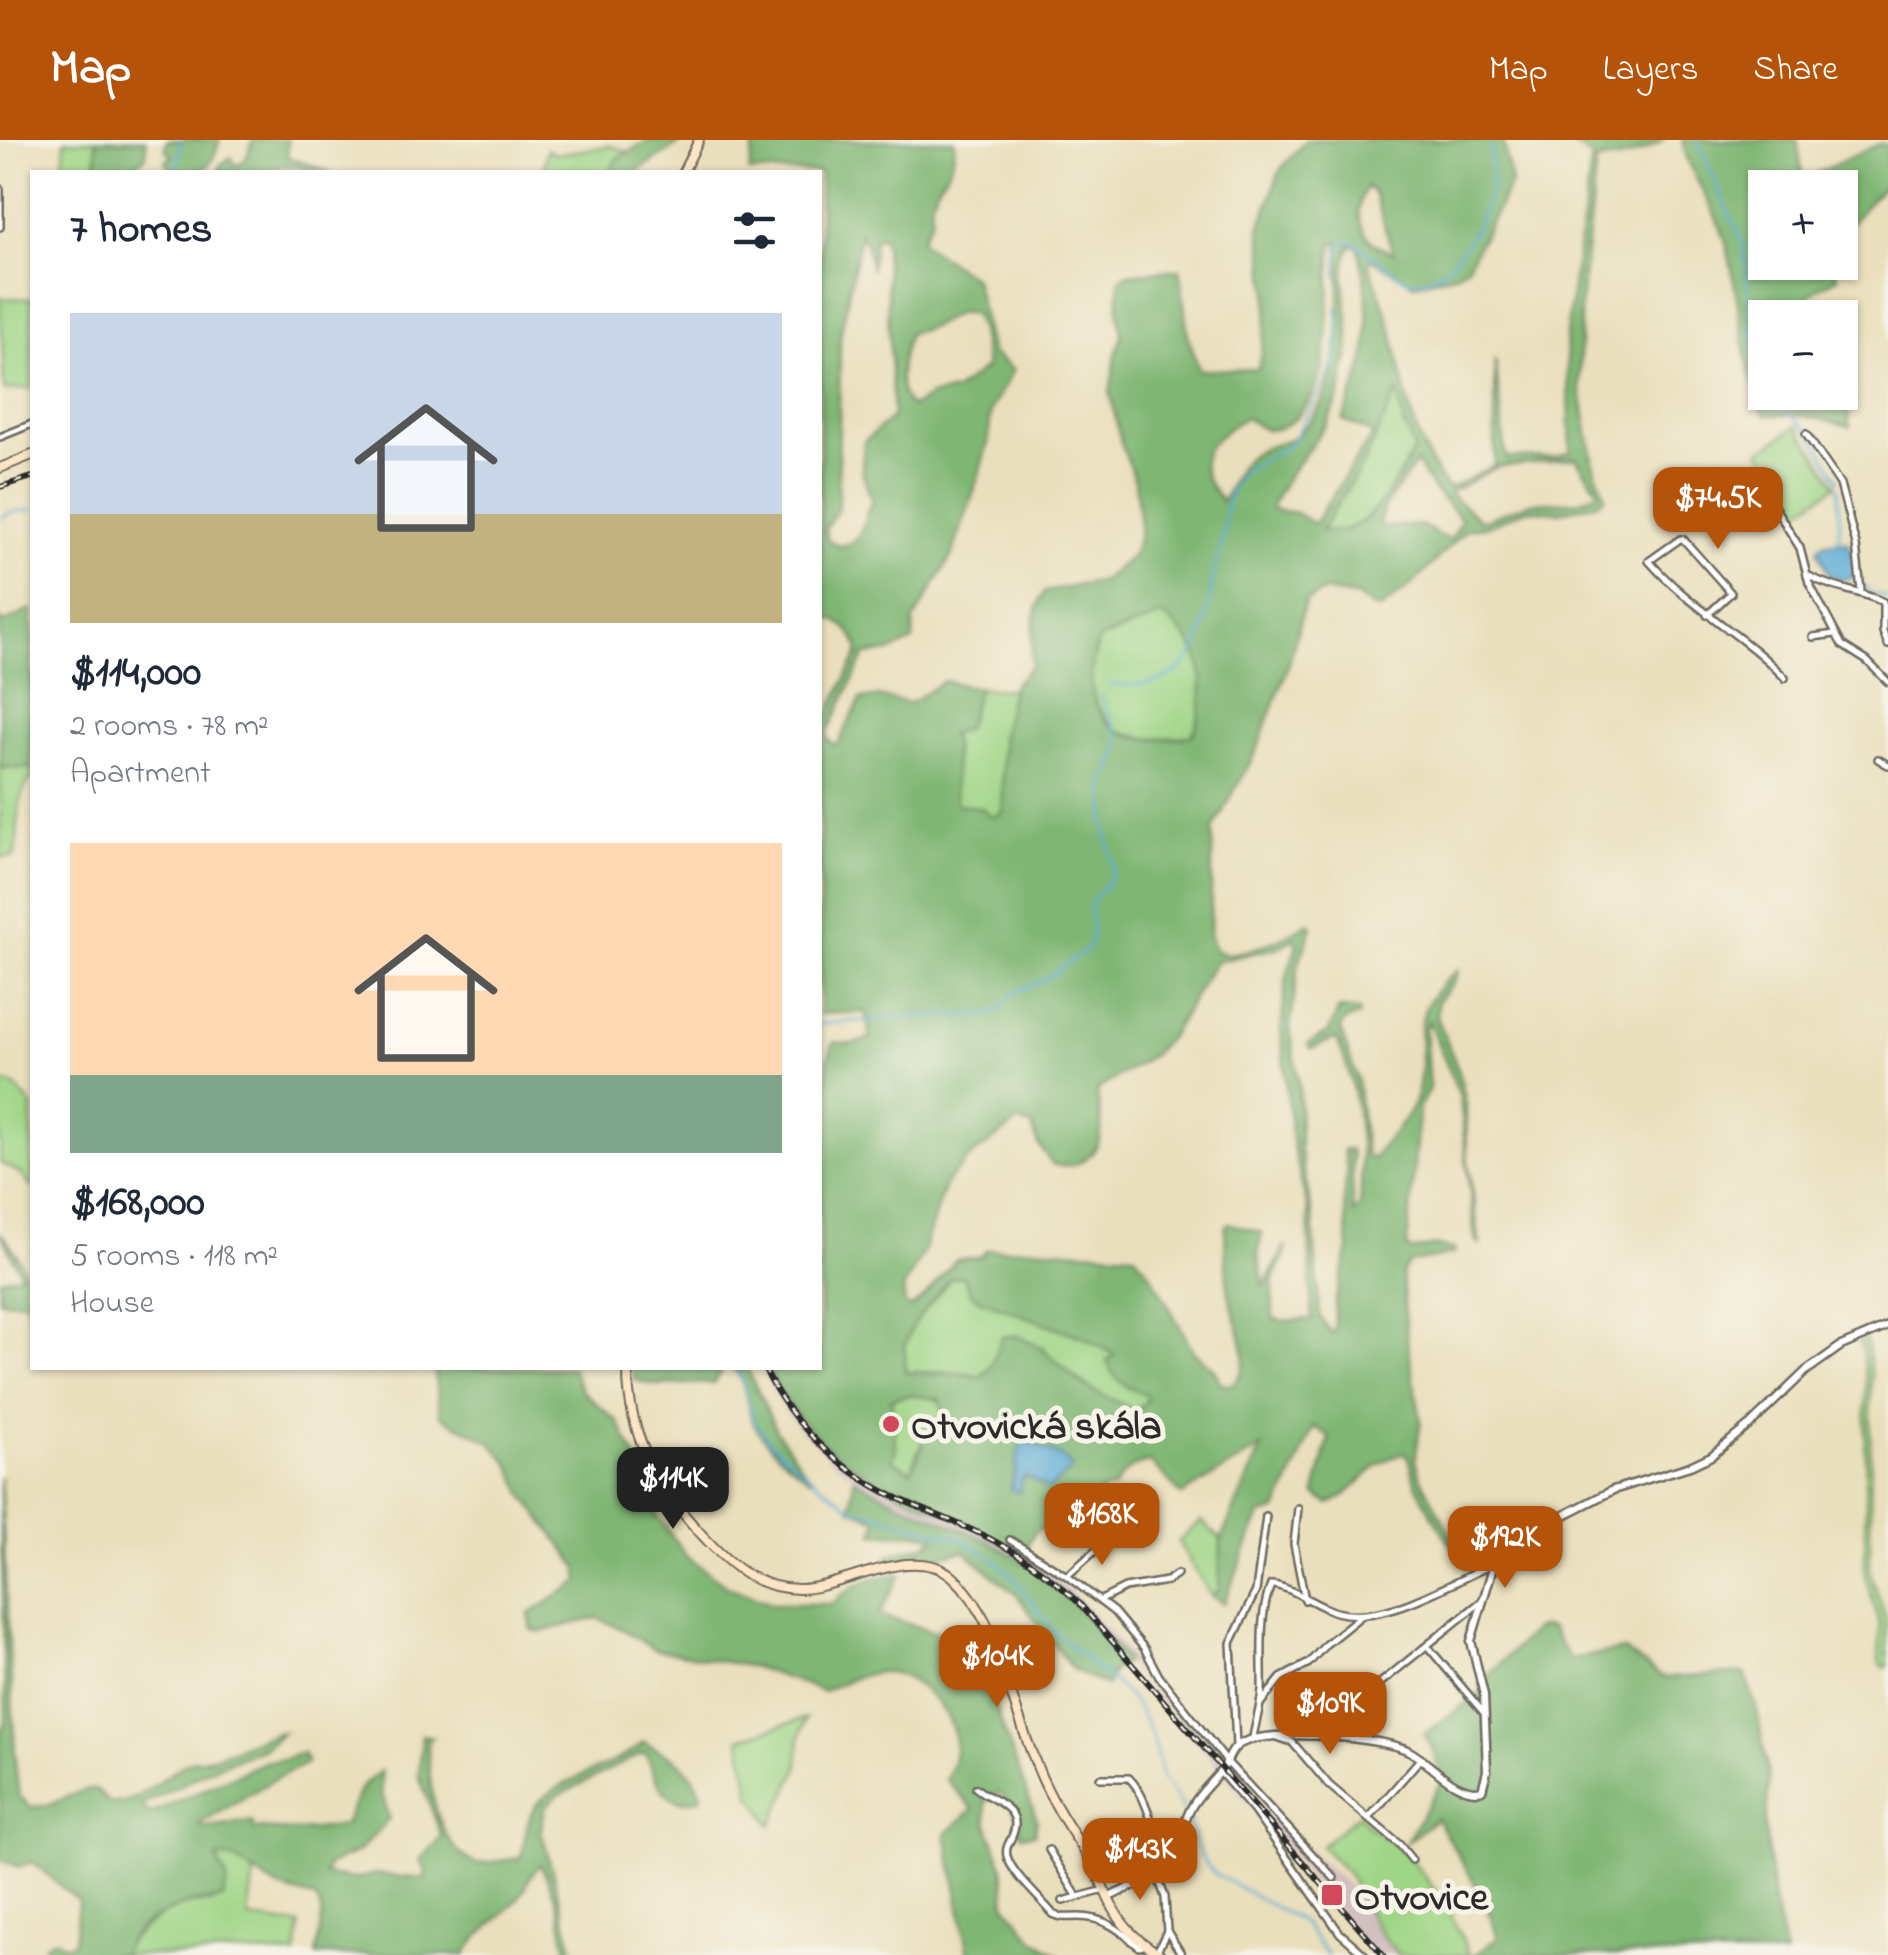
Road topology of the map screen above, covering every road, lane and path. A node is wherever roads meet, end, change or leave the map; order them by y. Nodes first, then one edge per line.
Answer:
1 (699, 140) edge
2 (684, 170) edge
3 (0, 189) edge
4 (0, 227) edge
5 (30, 425) edge
6 (1806, 434) dead end
7 (0, 437) edge
8 (30, 456) edge
9 (0, 468) edge
10 (1772, 504) dead end
11 (1807, 574) junction
12 (1861, 592) junction
13 (1886, 600) edge
14 (1706, 615) junction
15 (1835, 634) junction
16 (1813, 637) dead end
17 (1888, 645) edge
18 (1785, 678) dead end
19 (1888, 682) edge
20 (1878, 759) dead end
21 (1888, 765) edge
22 (1888, 1326) edge
23 (628, 1370) edge
24 (1298, 1508) dead end
25 (1266, 1516) dead end
26 (1114, 1534) dead end
27 (1010, 1540) dead end
28 (1494, 1564) junction
29 (1177, 1574) dead end
30 (1067, 1576) junction
31 (1484, 1599) junction
32 (1101, 1600) junction
33 (1305, 1600) junction
34 (1362, 1616) junction
35 (1428, 1647) junction
36 (1260, 1704) junction
37 (1485, 1715) junction
38 (1270, 1735) junction
39 (1253, 1737) junction
40 (1323, 1738) junction
41 (1236, 1746) junction
42 (1421, 1758) junction
43 (1227, 1762) junction
44 (1220, 1772) junction
45 (1100, 1778) dead end
46 (976, 1788) dead end
47 (1368, 1819) junction
48 (1050, 1850) dead end
49 (1174, 1852) junction
50 (1412, 1860) dead end
51 (1157, 1875) junction
52 (1334, 1878) dead end
53 (1107, 1894) junction
54 (1077, 1896) junction
55 (1064, 1900) dead end
56 (1167, 1931) junction
57 (1146, 1945) junction
58 (1158, 1954) edge
59 (1182, 1955) edge
60 (1365, 1955) edge

1 - 2 main road
3 - 4 street
5 - 7 street
6 - 12 street
8 - 9 main road
10 - 11 street
11 - 12 street
11 - 15 street
12 - 13 street
13 - 17 street
14 - 14 street
14 - 18 street
15 - 16 street
15 - 19 street
20 - 21 street
22 - 28 street
23 - 53 main road
24 - 33 street
25 - 41 street
26 - 30 street
27 - 30 street
28 - 31 street
28 - 34 street
29 - 32 street
30 - 32 street
31 - 35 street
31 - 37 street
32 - 43 street
33 - 34 street
33 - 36 street
34 - 36 street
35 - 37 street
35 - 40 street
36 - 39 street
37 - 42 street
38 - 39 street
38 - 40 street
38 - 47 street
39 - 41 street
40 - 42 street
41 - 43 street
42 - 47 street
43 - 44 street
43 - 52 street
44 - 49 street
44 - 60 street
45 - 49 street
46 - 57 street
47 - 50 street
48 - 54 street
49 - 51 street
51 - 53 street
51 - 56 street
53 - 54 street
53 - 57 main road
54 - 55 street
56 - 58 street
56 - 59 street
57 - 58 main road

